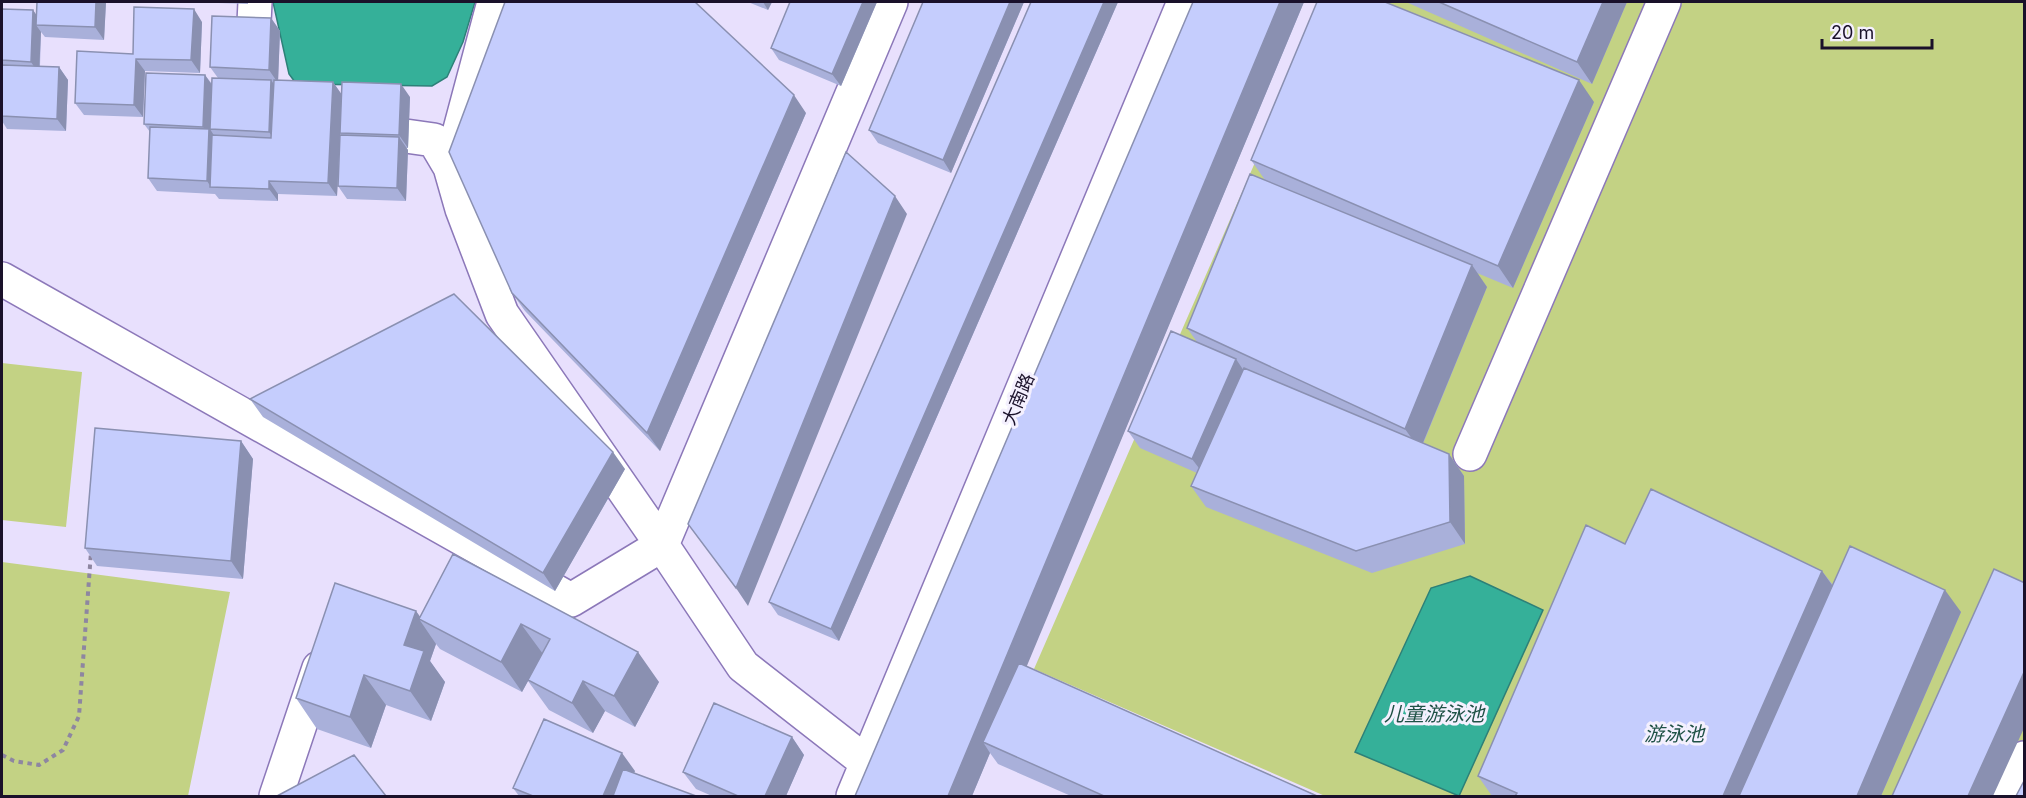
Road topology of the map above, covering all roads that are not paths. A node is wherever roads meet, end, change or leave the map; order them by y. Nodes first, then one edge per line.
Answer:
1 (255, 2) edge
2 (494, 2) edge
3 (891, 2) edge
4 (1184, 2) edge
5 (1664, 2) edge
6 (254, 87) edge
7 (339, 127) edge
8 (450, 166) junction
9 (2, 279) edge
10 (1470, 454) dead end
11 (663, 545) junction
12 (327, 643) edge
13 (2025, 758) edge
14 (866, 762) junction
15 (276, 796) edge
16 (853, 796) edge
17 (2008, 796) edge

1 - 6 street
2 - 8 street
3 - 11 street
4 - 14 street, 大南路
5 - 10 street
7 - 8 street
8 - 11 street
9 - 11 street
11 - 14 street
12 - 15 street
13 - 17 street
14 - 16 street, 大南路

